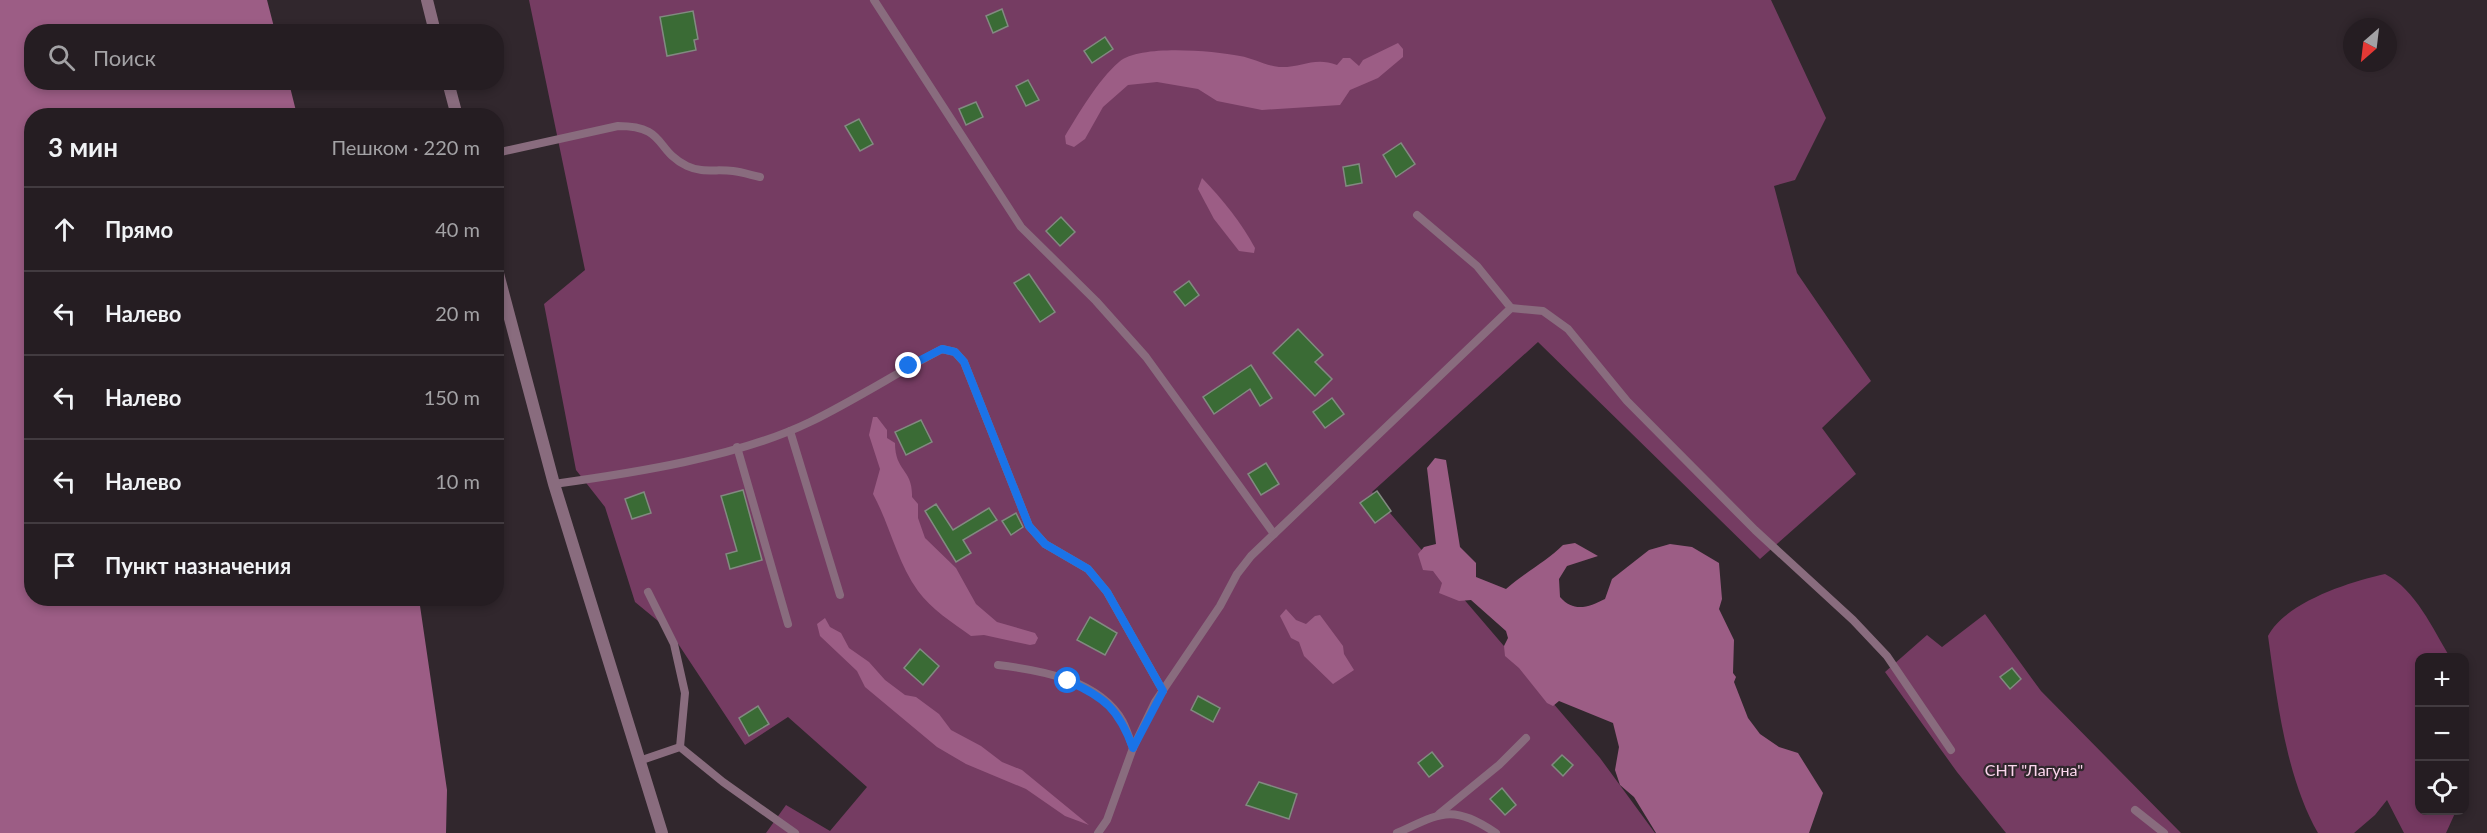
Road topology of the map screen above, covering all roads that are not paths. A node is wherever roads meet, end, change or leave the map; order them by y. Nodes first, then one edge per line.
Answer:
1 (427, 0) edge
2 (874, 0) edge
3 (433, 24) edge
4 (450, 90) edge
5 (455, 108) edge
6 (504, 151) edge
7 (760, 177) dead end
8 (1417, 215) dead end
9 (504, 296) edge
10 (1511, 308) junction
11 (790, 431) junction
12 (737, 447) junction
13 (554, 484) junction
14 (1274, 534) junction
15 (648, 592) dead end
16 (840, 595) dead end
17 (788, 624) dead end
18 (998, 665) dead end
19 (1163, 691) junction
20 (1526, 738) dead end
21 (680, 747) junction
22 (1133, 748) junction
23 (1951, 750) dead end
24 (639, 761) junction
25 (2135, 810) dead end
26 (1438, 814) junction
27 (662, 833) edge
28 (795, 833) edge
29 (1098, 833) edge
30 (1397, 833) edge
31 (1496, 833) edge
32 (2164, 833) edge

1 - 3 street
2 - 14 lane
4 - 5 street
6 - 7 lane
8 - 10 lane
9 - 13 street
10 - 14 lane
10 - 23 lane
11 - 12 lane
11 - 16 lane
11 - 19 lane
12 - 13 lane
12 - 17 lane
13 - 24 street
14 - 19 lane
15 - 21 lane
18 - 22 lane
19 - 22 lane
20 - 26 lane
21 - 24 lane
21 - 28 lane
22 - 29 lane
24 - 27 street
25 - 32 lane
26 - 30 lane
26 - 31 lane

